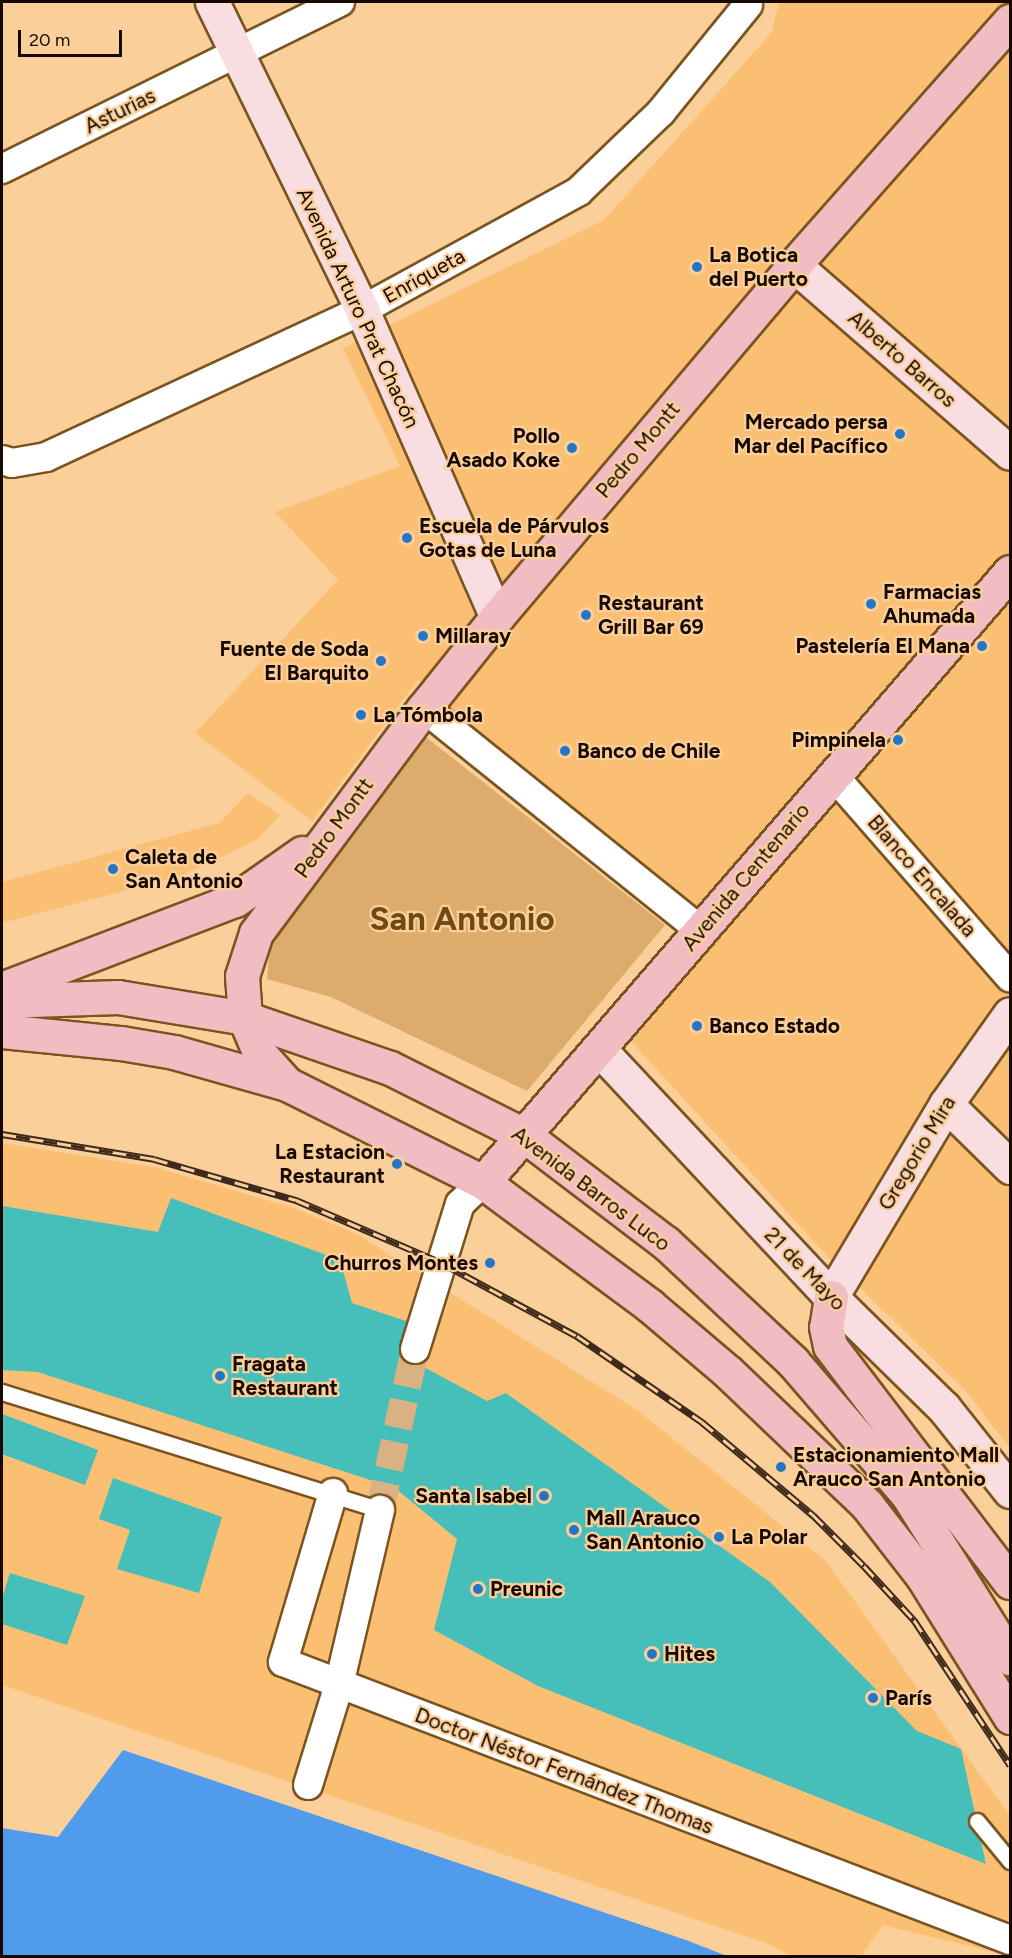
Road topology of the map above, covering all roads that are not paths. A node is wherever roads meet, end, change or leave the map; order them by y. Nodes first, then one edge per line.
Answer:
1 (212, 2) edge
2 (340, 2) edge
3 (748, 6) dead end
4 (1011, 21) edge
5 (238, 52) junction
6 (2, 169) edge
7 (794, 265) junction
8 (362, 310) junction
9 (1011, 453) edge
10 (5, 466) edge
11 (1011, 572) edge
12 (497, 617) junction
13 (424, 708) junction
14 (833, 775) junction
15 (350, 805) junction
16 (701, 931) junction
17 (1011, 977) edge
18 (2, 989) edge
19 (2, 1001) edge
20 (1011, 1014) edge
21 (245, 1018) junction
22 (2, 1031) edge
23 (599, 1048) junction
24 (287, 1084) junction
25 (946, 1104) junction
26 (524, 1135) junction
27 (1011, 1167) edge
28 (483, 1182) junction
29 (831, 1297) junction
30 (415, 1349) tunnel mouth
31 (2, 1392) edge
32 (1011, 1491) edge
33 (333, 1493) junction
34 (380, 1510) joint
35 (1011, 1582) edge
36 (1011, 1658) edge
37 (339, 1685) junction
38 (1011, 1717) edge
39 (308, 1785) dead end
40 (977, 1821) dead end
41 (1011, 1861) edge
42 (1011, 1940) edge

1 - 5 street, Avenida Arturo Prat Chacón
2 - 5 street, Asturias
3 - 8 street, Enriqueta
4 - 7 main road, Pedro Montt
5 - 6 street, Asturias
5 - 8 street, Avenida Arturo Prat Chacón
7 - 9 street, Alberto Barros
7 - 12 main road, Pedro Montt
8 - 10 street, Enriqueta
8 - 12 street, Avenida Arturo Prat Chacón
11 - 14 main road, Avenida Centenario
12 - 13 main road, Pedro Montt
13 - 15 main road, Pedro Montt
13 - 16 street
14 - 16 main road, Avenida Centenario
14 - 17 street, Blanco Encalada
15 - 18 main road
15 - 21 main road, Pedro Montt
16 - 23 main road, Avenida Centenario
19 - 21 main road, Avenida Barros Luco
20 - 25 street, Gregorio Mira
21 - 24 main road, Pedro Montt
21 - 26 main road, Avenida Barros Luco
22 - 24 main road
23 - 26 main road, Avenida Centenario
23 - 29 street, 21 de Mayo
24 - 28 main road
25 - 27 street
25 - 29 street, Gregorio Mira
26 - 28 main road, Avenida Centenario
26 - 36 main road, Avenida Barros Luco
28 - 30 street
28 - 38 main road
29 - 32 street, 21 de Mayo
29 - 35 main road
31 - 33 lane
33 - 34 lane
33 - 37 street, Doctor Néstor Fernández Thomas
34 - 37 street
37 - 39 street
37 - 42 street, Doctor Néstor Fernández Thomas
40 - 41 lane

